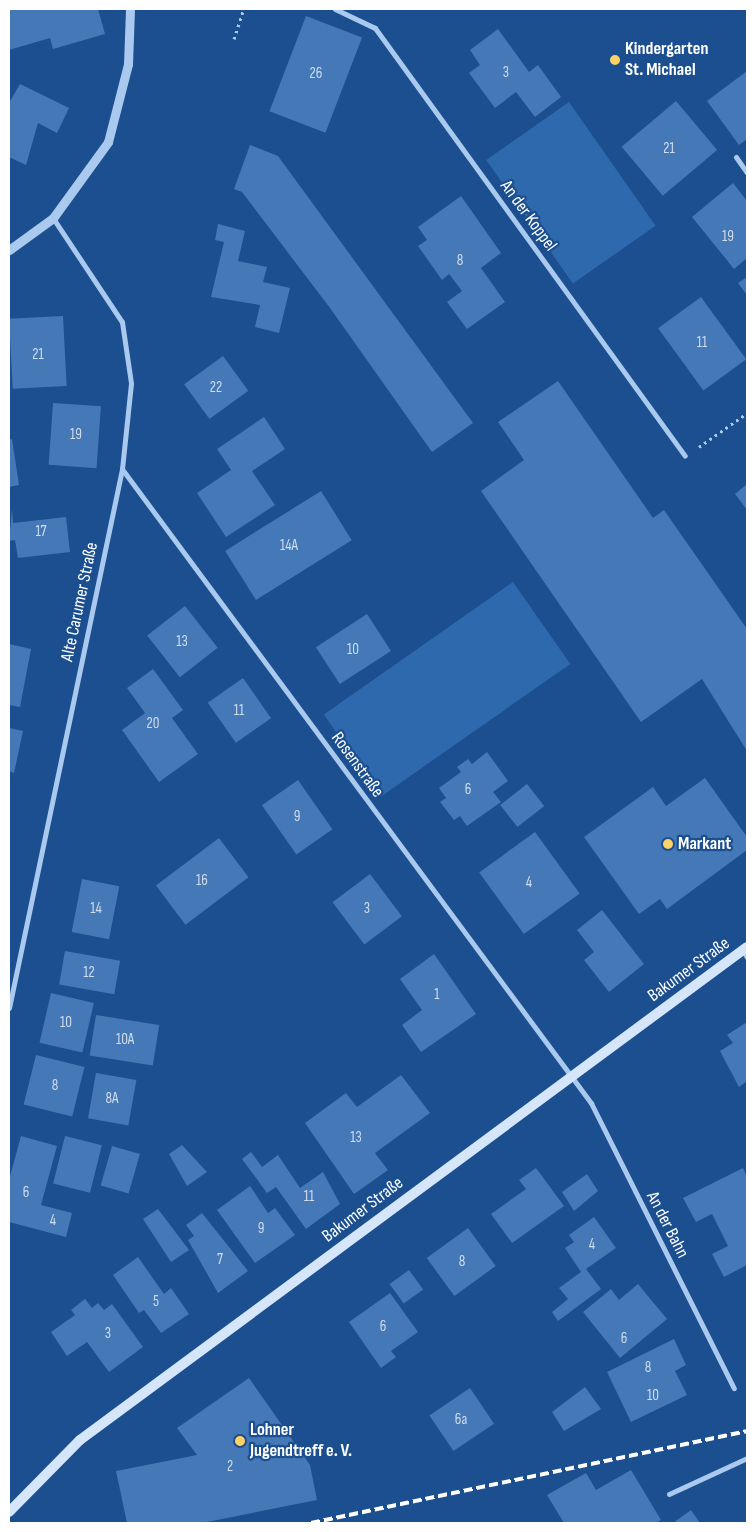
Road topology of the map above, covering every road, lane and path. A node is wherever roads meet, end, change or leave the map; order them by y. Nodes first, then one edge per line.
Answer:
1 (130, 9) edge
2 (244, 9) edge
3 (335, 9) edge
4 (234, 39) dead end
5 (736, 158) dead end
6 (747, 173) edge
7 (53, 218) junction
8 (9, 250) edge
9 (747, 413) edge
10 (685, 456) joint
11 (122, 470) junction
12 (746, 952) edge
13 (12, 981) edge
14 (9, 1008) edge
15 (570, 1076) junction
16 (734, 1388) dead end
17 (747, 1458) edge
18 (669, 1494) dead end
19 (9, 1512) edge

1 - 7 street
2 - 4 path
3 - 10 street, An der Koppel
5 - 6 street
7 - 8 street
7 - 11 street, Alte Carumer Straße
9 - 10 path
11 - 13 street, Alte Carumer Straße
11 - 15 street, Rosenstraße
12 - 15 main road, Bakumer Straße
13 - 14 street, Alte Carumer Straße
15 - 16 street, An der Bahn
15 - 19 main road, Bakumer Straße
17 - 18 street

